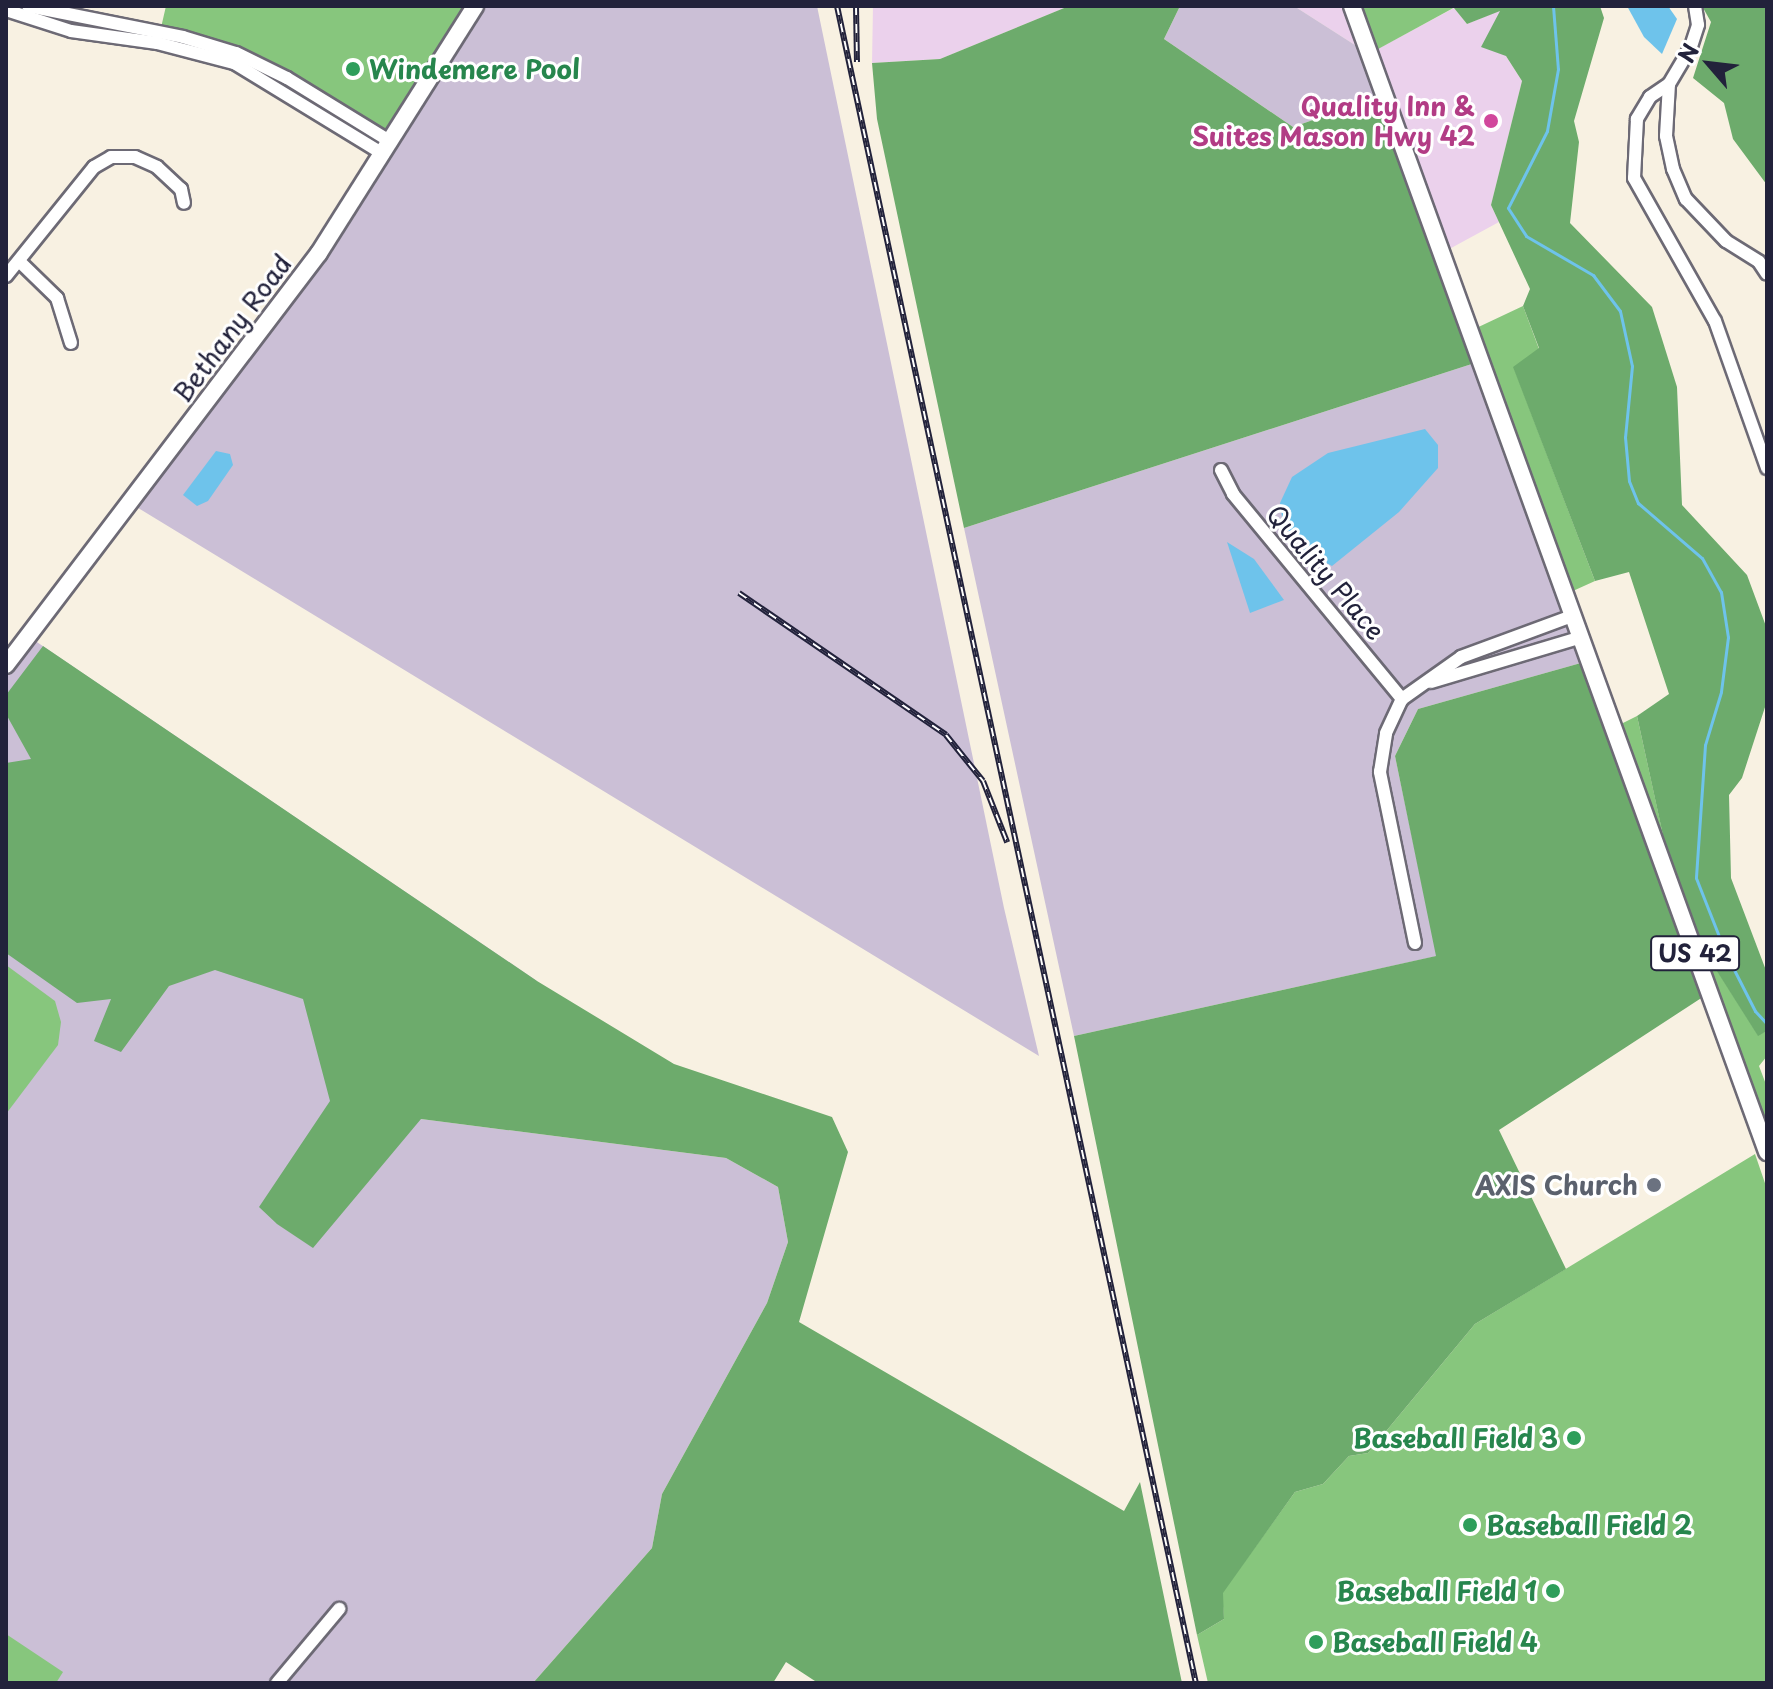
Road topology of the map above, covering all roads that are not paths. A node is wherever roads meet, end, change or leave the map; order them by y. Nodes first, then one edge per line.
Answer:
1 (28, 6) edge
2 (475, 6) edge
3 (1352, 6) edge
4 (1695, 6) edge
5 (6, 10) edge
6 (1669, 84) junction
7 (387, 148) junction
8 (184, 203) dead end
9 (20, 262) junction
10 (1767, 274) edge
11 (6, 276) edge
12 (71, 343) dead end
13 (1767, 468) edge
14 (1221, 470) dead end
15 (1572, 616) junction
16 (1579, 638) junction
17 (6, 665) edge
18 (1424, 683) junction
19 (1402, 699) junction
20 (1415, 943) dead end
21 (1767, 1152) edge
22 (339, 1609) dead end
23 (277, 1683) edge

1 - 7 street
2 - 7 main road, Bethany Road
3 - 15 main road, US 42
4 - 6 street
5 - 7 street
6 - 10 street
6 - 13 street
7 - 17 main road, Bethany Road
8 - 9 street
9 - 11 street
9 - 12 street
14 - 19 street, Quality Place
15 - 16 main road, US 42
15 - 18 street
16 - 18 street
16 - 21 main road, US 42
18 - 19 street
19 - 20 street
22 - 23 street

